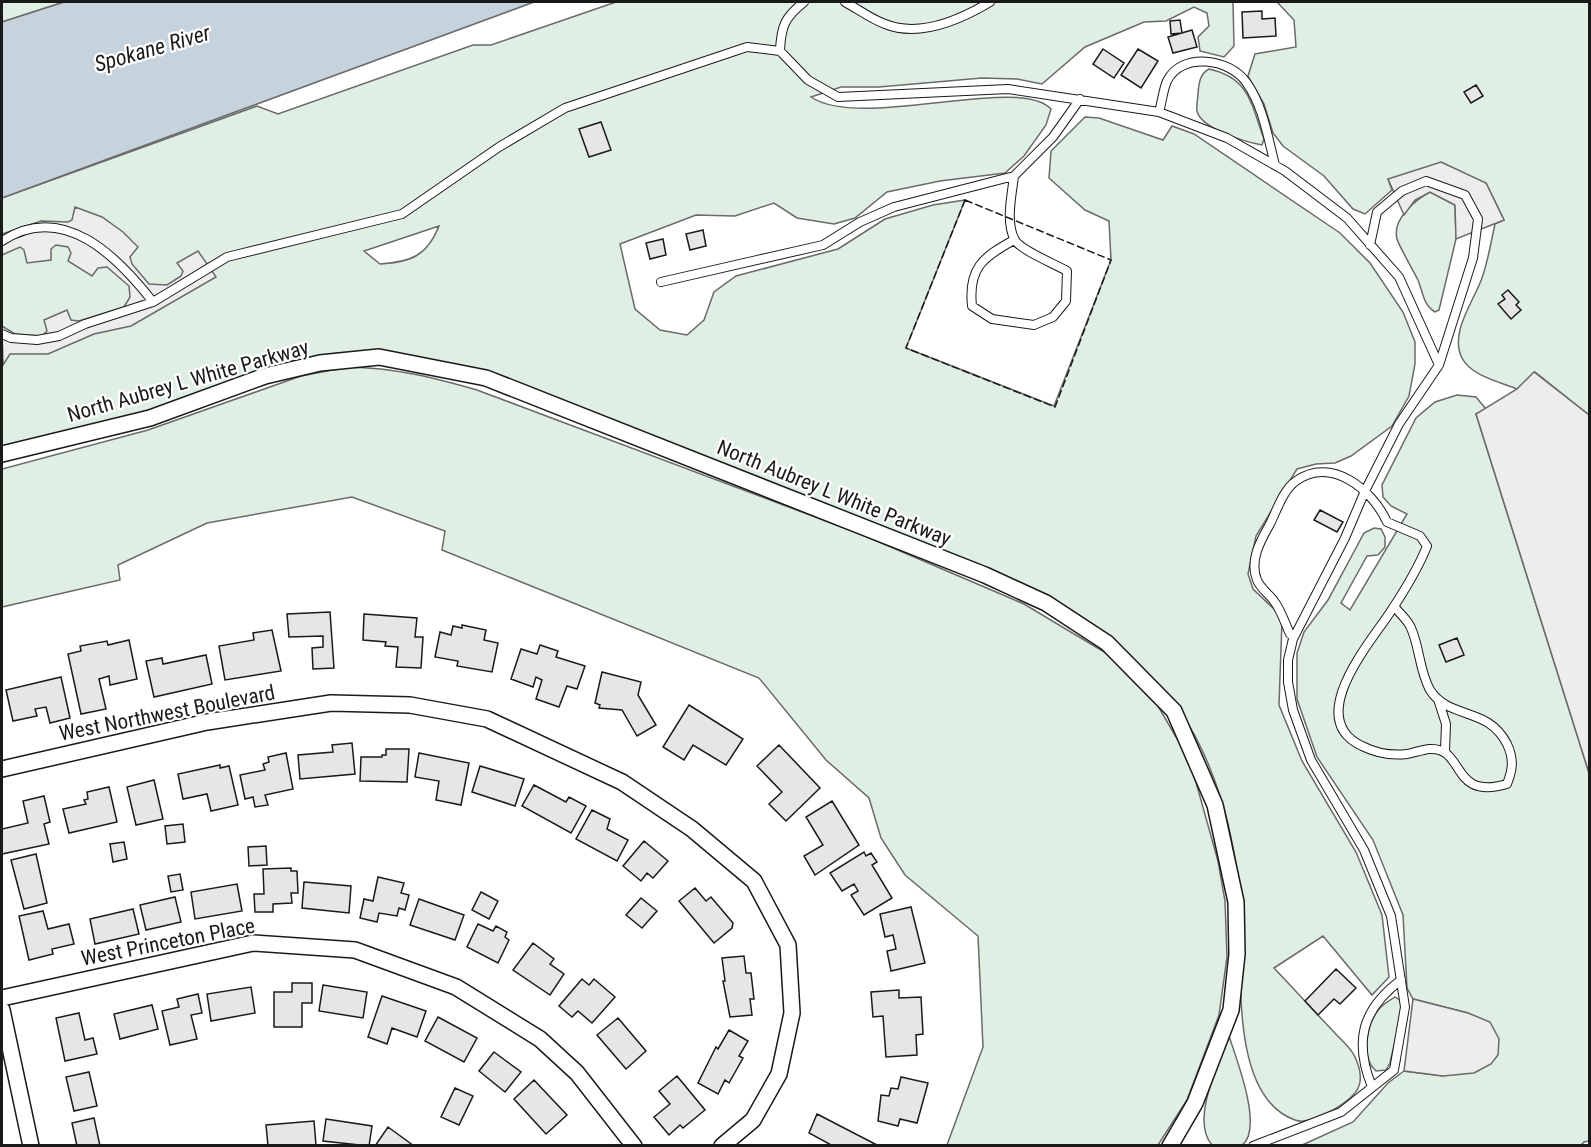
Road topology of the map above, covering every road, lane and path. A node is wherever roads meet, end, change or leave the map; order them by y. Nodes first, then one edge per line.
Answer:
1 (804, 2) edge
2 (845, 2) edge
3 (990, 2) edge
4 (780, 51) junction
5 (1080, 99) junction
6 (1159, 112) junction
7 (1275, 165) junction
8 (1014, 176) junction
9 (1014, 240) junction
10 (2, 241) edge
11 (1370, 244) junction
12 (661, 282) dead end
13 (153, 302) junction
14 (2, 334) edge
15 (1438, 365) junction
16 (2, 454) edge
17 (1365, 491) junction
18 (1394, 606) junction
19 (1290, 634) dead end
20 (1438, 698) junction
21 (1445, 752) junction
22 (2, 769) edge
23 (1401, 980) junction
24 (2, 998) edge
25 (2, 1010) edge
26 (1372, 1087) junction
27 (31, 1146) edge
28 (634, 1146) edge
29 (722, 1146) edge
30 (1170, 1146) edge
31 (1253, 1146) edge

1 - 4 lane
2 - 3 lane
4 - 5 lane
4 - 13 lane
5 - 6 lane
5 - 8 lane
6 - 7 lane
6 - 7 lane
7 - 11 lane
8 - 9 lane
8 - 12 lane
9 - 9 lane
10 - 13 lane
11 - 15 lane
11 - 15 lane
13 - 14 lane
15 - 17 lane
16 - 30 street, North Aubrey L White Parkway
17 - 18 lane
17 - 19 lane
17 - 23 lane
18 - 20 lane
18 - 21 lane
20 - 21 lane
20 - 21 lane
22 - 29 street, West Northwest Boulevard
23 - 26 lane
23 - 26 lane
24 - 28 street, West Princeton Place
25 - 27 street
26 - 31 lane

